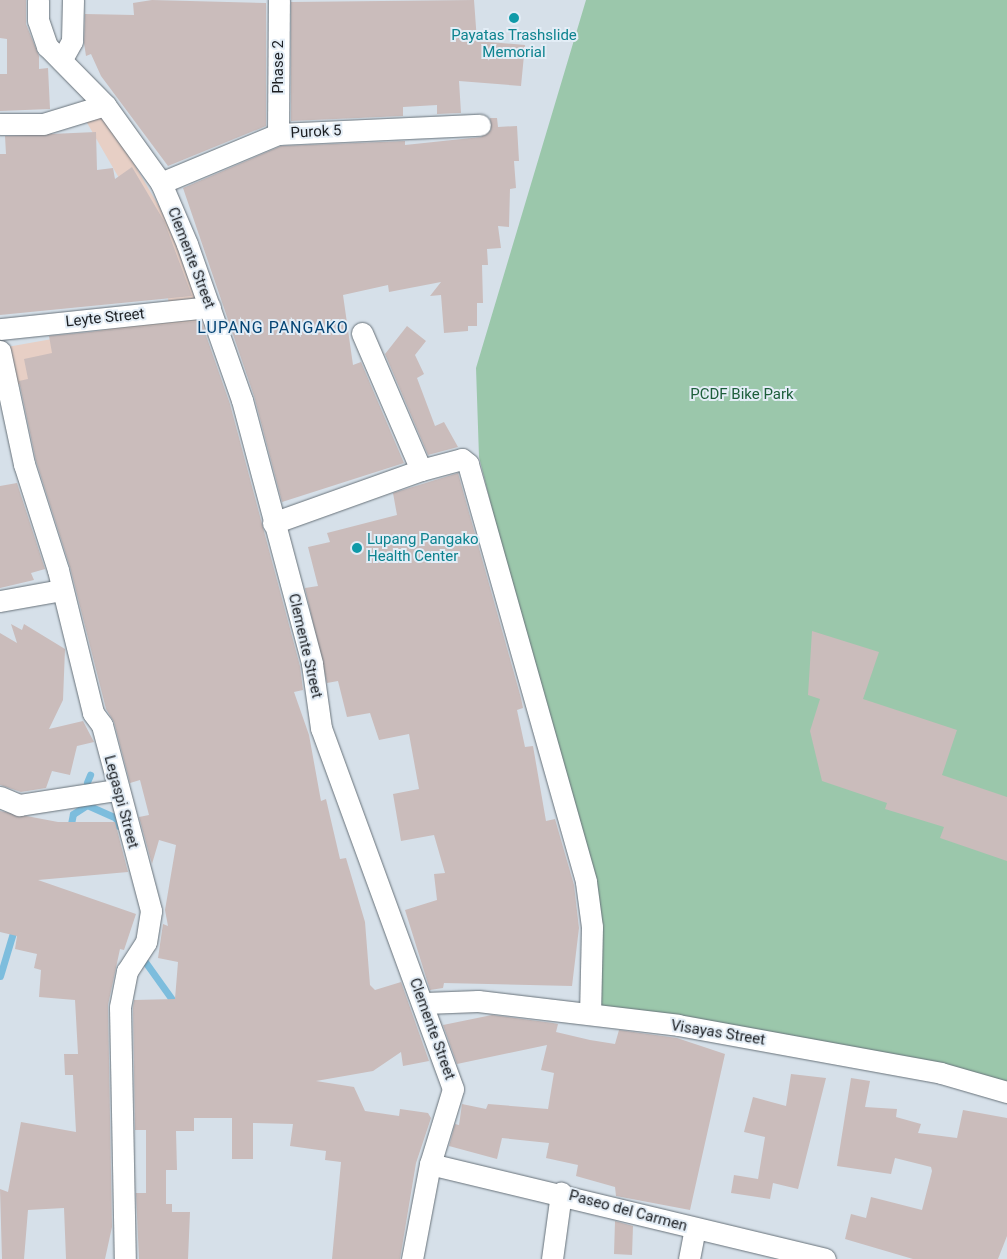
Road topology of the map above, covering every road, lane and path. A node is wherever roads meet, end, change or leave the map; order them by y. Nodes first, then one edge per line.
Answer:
1 (38, 0) edge
2 (73, 0) edge
3 (279, 0) edge
4 (62, 60) junction
5 (105, 105) junction
6 (0, 124) edge
7 (480, 125) dead end
8 (278, 134) junction
9 (161, 183) junction
10 (210, 307) junction
11 (0, 329) edge
12 (362, 333) dead end
13 (0, 351) edge
14 (421, 470) junction
15 (273, 522) junction
16 (62, 590) junction
17 (0, 601) edge
18 (116, 790) junction
19 (0, 797) edge
20 (425, 1003) junction
21 (590, 1014) junction
22 (1007, 1092) edge
23 (430, 1164) junction
24 (561, 1193) junction
25 (695, 1229) junction
26 (125, 1259) edge
27 (412, 1259) edge
28 (552, 1259) edge
29 (690, 1259) edge
30 (825, 1259) edge

1 - 4 street, Clemente Street
2 - 4 street
3 - 8 street, Phase 2
4 - 5 street, Clemente Street
5 - 6 street
5 - 9 street, Clemente Street
7 - 8 street, Purok 5
8 - 9 street, Purok 5
9 - 10 street, Clemente Street
10 - 11 street, Leyte Street
10 - 15 street, Clemente Street
12 - 14 street
13 - 16 street, Legaspi Street
14 - 15 street
14 - 21 street
15 - 20 street, Clemente Street
16 - 17 street
16 - 18 street, Legaspi Street
18 - 19 street
18 - 26 street, Legaspi Street
20 - 21 street, Visayas Street
20 - 23 street, Clemente Street
21 - 22 street, Visayas Street
23 - 24 street, Paseo del Carmen
23 - 27 street, Clemente Street
24 - 25 street, Paseo del Carmen
24 - 28 street
25 - 29 street
25 - 30 street, Paseo del Carmen

